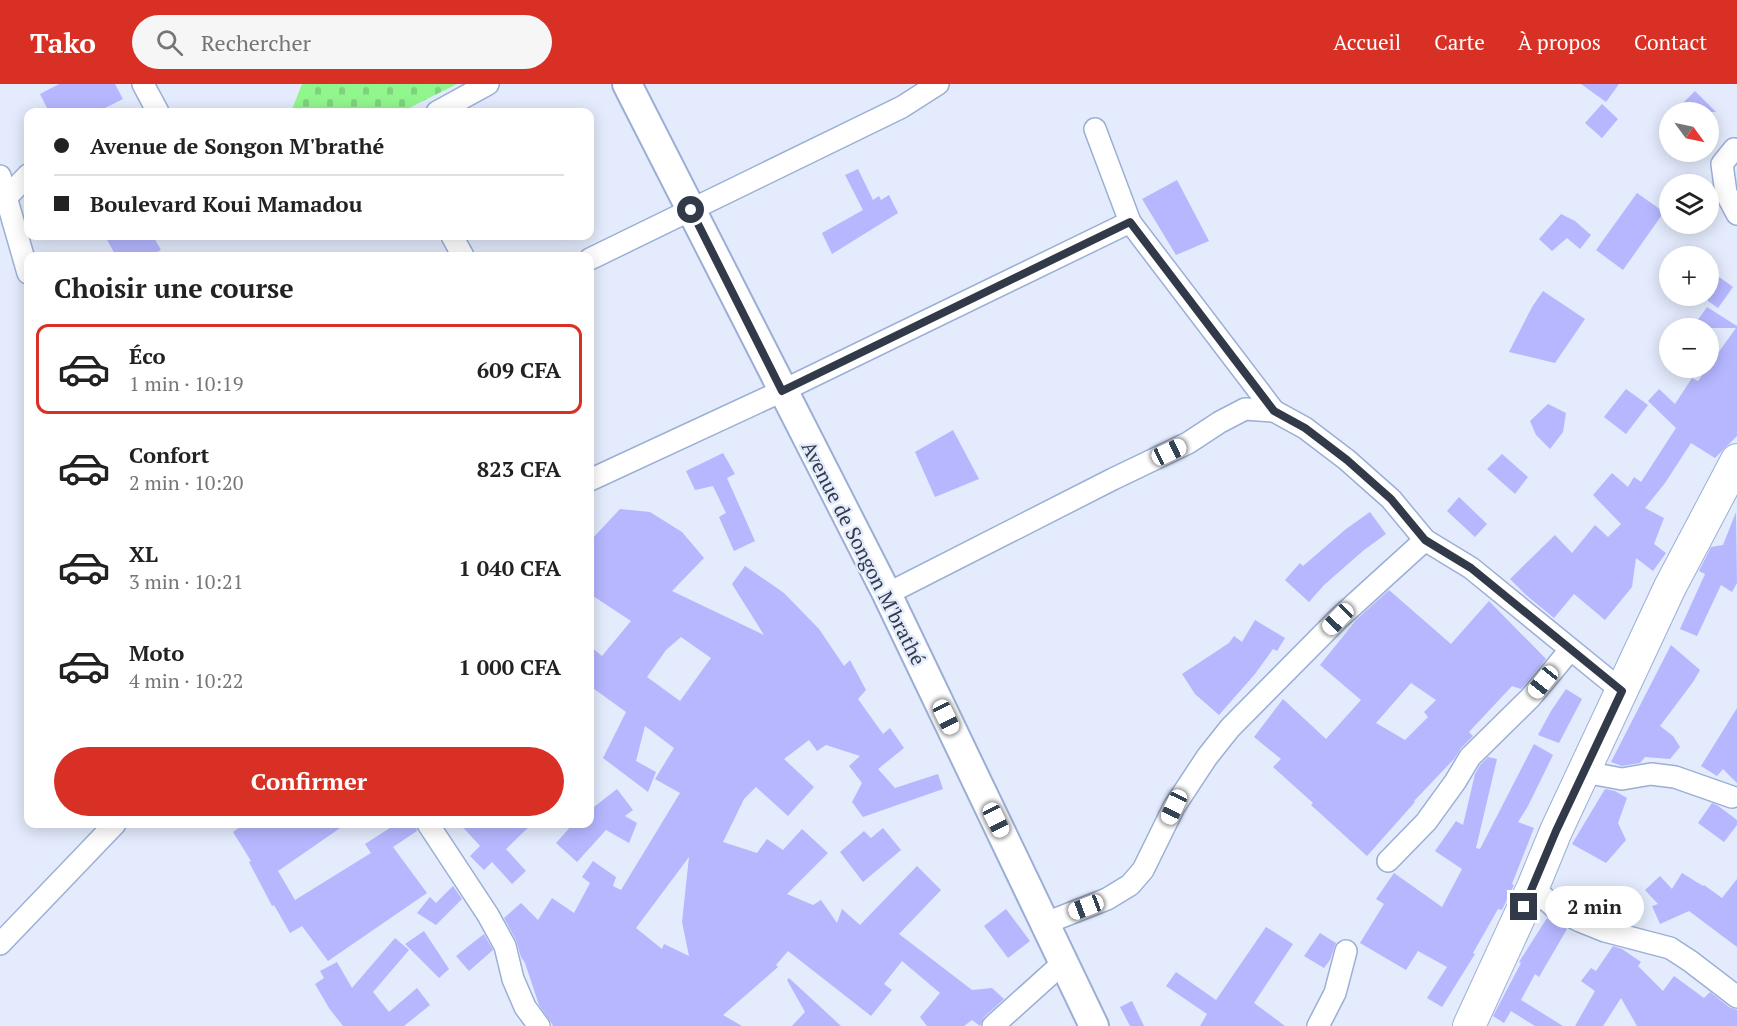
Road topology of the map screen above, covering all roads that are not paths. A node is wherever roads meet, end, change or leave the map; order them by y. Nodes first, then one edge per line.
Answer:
1 (143, 84) edge
2 (488, 84) edge
3 (627, 84) edge
4 (938, 84) edge
5 (156, 108) edge
6 (444, 108) edge
7 (1095, 129) dead end
8 (1734, 149) dead end
9 (0, 176) edge
10 (24, 179) edge
11 (6, 198) junction
12 (691, 210) junction
13 (1737, 214) edge
14 (1130, 222) junction
15 (594, 257) edge
16 (24, 259) edge
17 (782, 391) junction
18 (1274, 411) junction
19 (1737, 460) edge
20 (594, 478) edge
21 (1425, 540) junction
22 (886, 594) junction
23 (1570, 650) junction
24 (1622, 691) junction
25 (1584, 771) junction
26 (1732, 797) dead end
27 (111, 828) edge
28 (431, 828) edge
29 (1388, 861) dead end
30 (1533, 888) junction
31 (1046, 923) junction
32 (0, 944) edge
33 (1346, 951) dead end
34 (1064, 962) junction
35 (1737, 997) edge
36 (539, 1026) edge
37 (993, 1026) edge
38 (1094, 1026) edge
39 (1318, 1026) edge
40 (1469, 1026) edge

1 - 5 street
2 - 6 street
3 - 12 street, Avenue de Songon M'brathé
4 - 12 street
7 - 14 street
8 - 13 street
9 - 11 street
10 - 11 street
11 - 16 street
12 - 15 street
12 - 17 street, Avenue de Songon M'brathé
14 - 17 street
14 - 18 street
17 - 20 street
17 - 22 street, Avenue de Songon M'brathé
18 - 21 street
18 - 22 street
19 - 24 main road
21 - 23 street
21 - 31 street
22 - 31 street, Avenue de Songon M'brathé
23 - 24 street
23 - 29 street
24 - 25 main road
25 - 26 street
25 - 30 main road
27 - 32 street
28 - 36 street
30 - 35 street
30 - 40 main road
31 - 34 street, Avenue de Songon M'brathé
33 - 39 street
34 - 37 street
34 - 38 street, Avenue de Songon M'brathé

